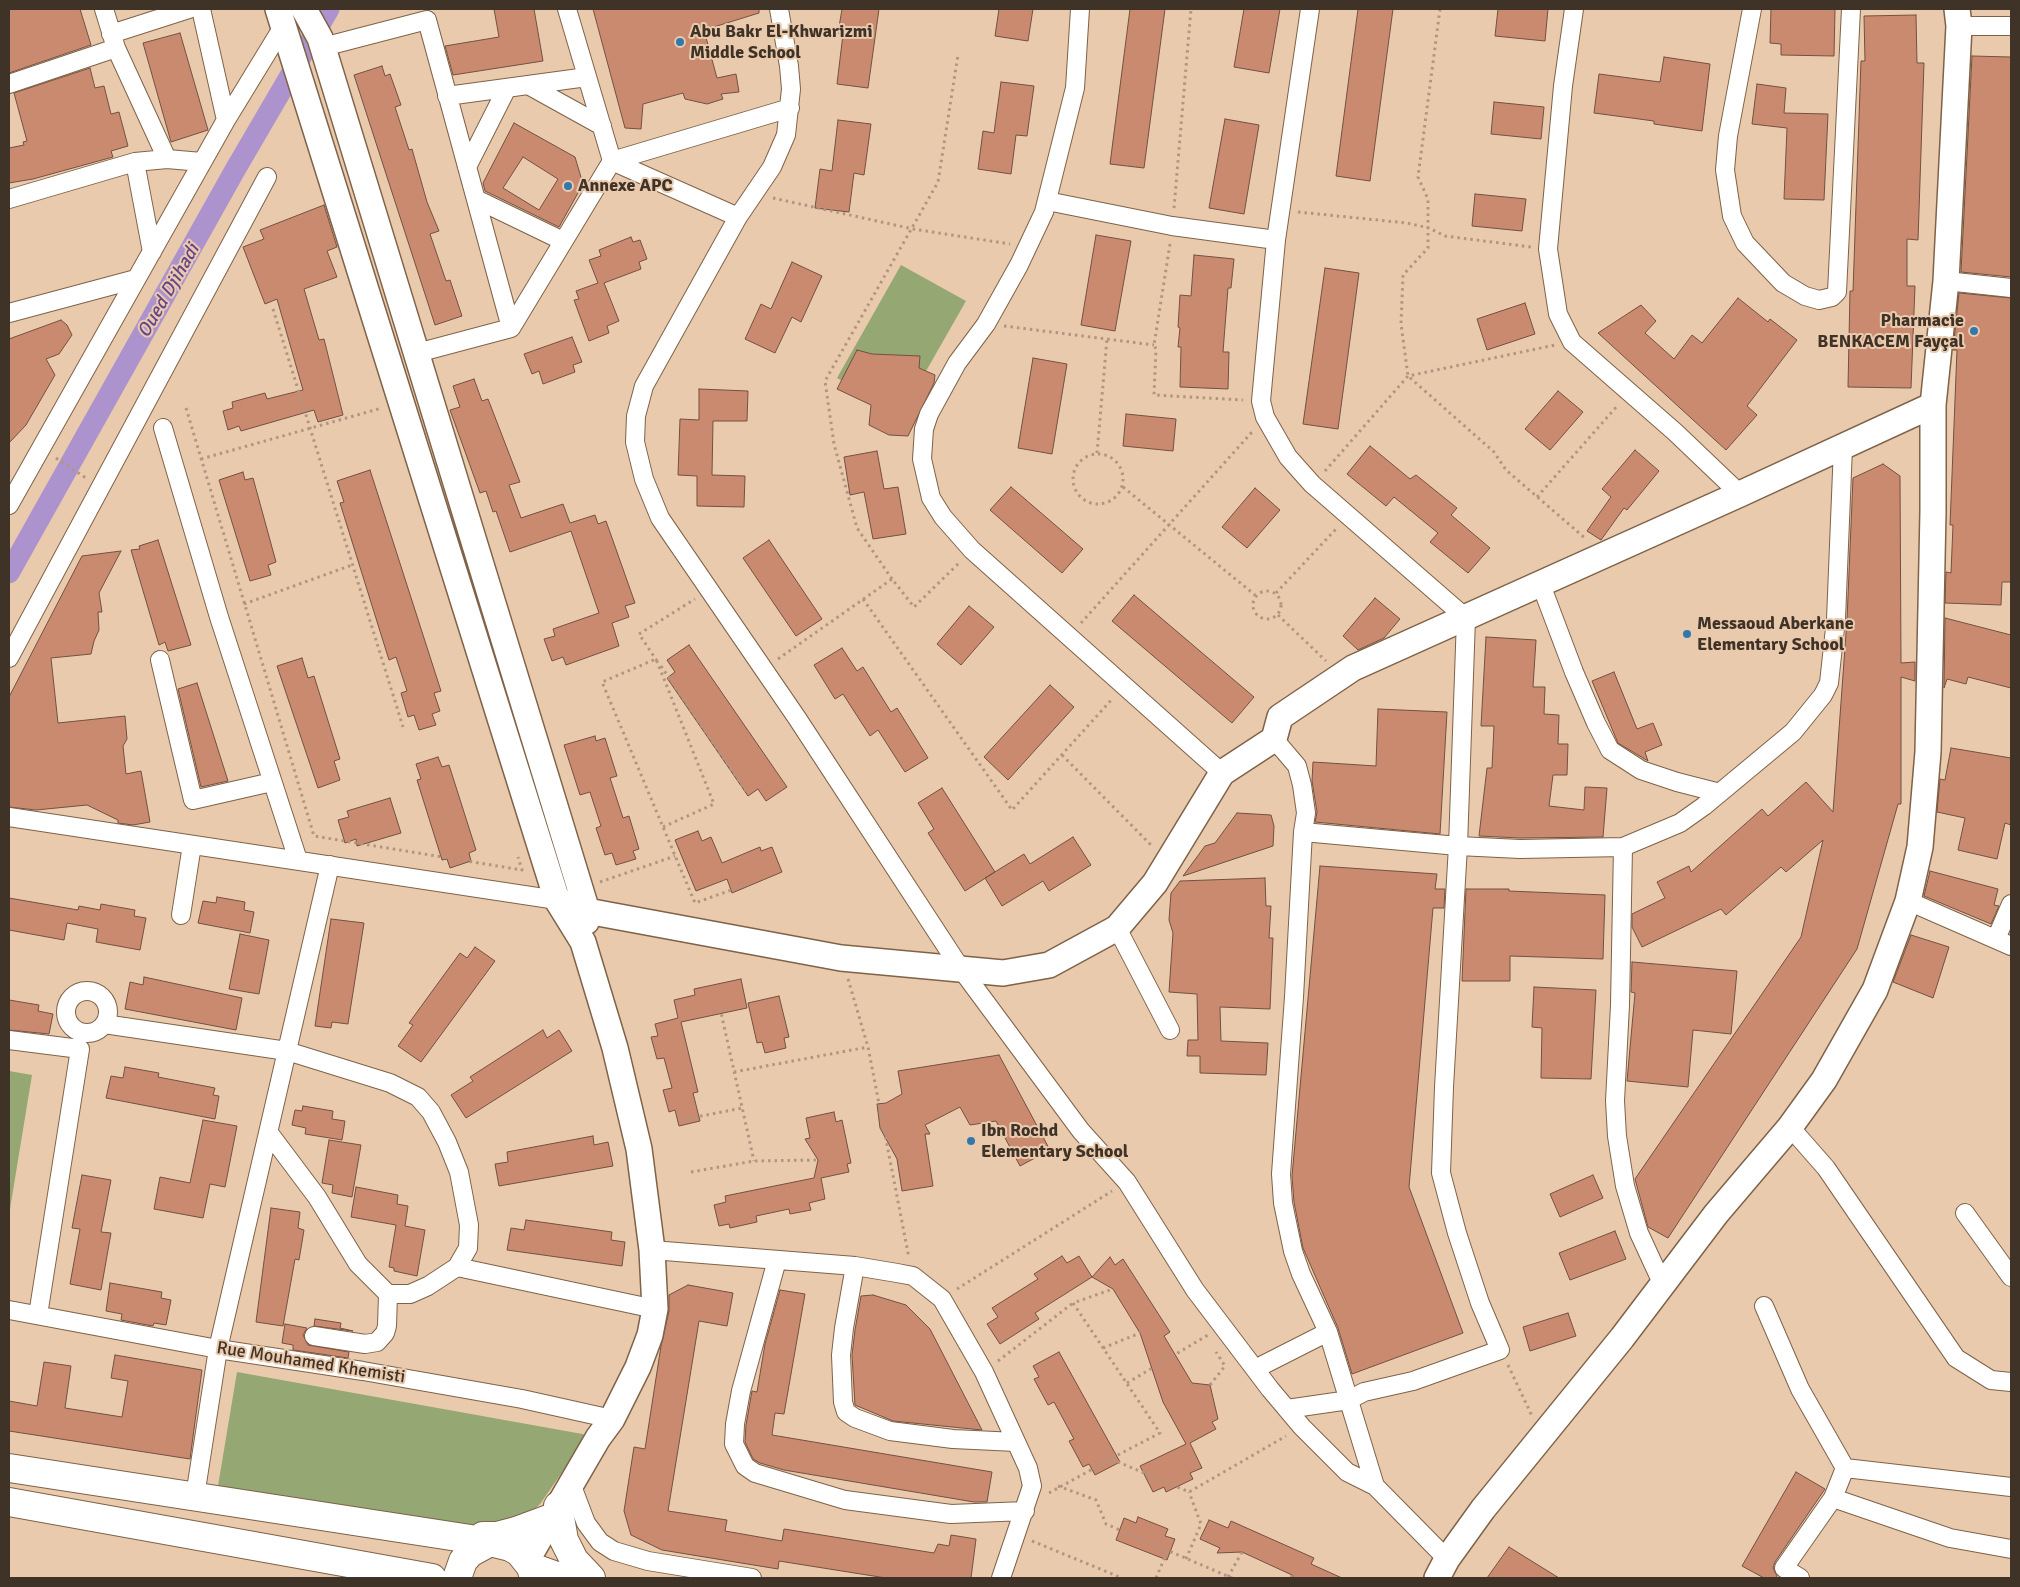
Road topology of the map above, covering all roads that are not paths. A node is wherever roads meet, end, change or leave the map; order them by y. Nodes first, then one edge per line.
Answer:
1 (104, 9) edge
2 (189, 9) edge
3 (201, 9) edge
4 (304, 9) edge
5 (567, 9) edge
6 (778, 9) edge
7 (1080, 9) edge
8 (1310, 9) edge
9 (1574, 9) edge
10 (1752, 9) edge
11 (1851, 9) edge
12 (1958, 18) edge
13 (283, 24) edge
14 (2011, 26) edge
15 (113, 41) junction
16 (321, 43) junction
17 (587, 77) junction
18 (9, 84) edge
19 (528, 85) junction
20 (507, 88) junction
21 (447, 96) junction
22 (790, 108) junction
23 (226, 120) junction
24 (602, 126) junction
25 (167, 158) junction
26 (612, 161) junction
27 (135, 162) junction
28 (202, 162) junction
29 (467, 167) junction
30 (267, 177) dead end
31 (9, 199) edge
32 (476, 199) junction
33 (1047, 201) junction
34 (738, 217) junction
35 (1276, 240) junction
36 (563, 241) junction
37 (152, 252) junction
38 (136, 280) junction
39 (1946, 281) junction
40 (2011, 288) edge
41 (9, 314) edge
42 (511, 328) junction
43 (416, 353) junction
44 (1932, 405) junction
45 (162, 428) dead end
46 (1843, 447) junction
47 (1740, 494) junction
48 (9, 504) edge
49 (1540, 582) junction
50 (1466, 618) junction
51 (9, 658) edge
52 (160, 660) dead end
53 (1274, 739) junction
54 (1222, 773) junction
55 (272, 782) junction
56 (1720, 793) junction
57 (9, 817) edge
58 (1303, 832) junction
59 (192, 845) junction
60 (1458, 846) junction
61 (1623, 847) junction
62 (298, 860) junction
63 (330, 865) junction
64 (557, 900) junction
65 (584, 900) junction
66 (1908, 901) junction
67 (2011, 904) edge
68 (181, 915) dead end
69 (1118, 928) junction
70 (583, 942) junction
71 (2004, 942) edge
72 (961, 969) junction
73 (104, 1024) junction
74 (1170, 1030) dead end
75 (9, 1040) edge
76 (82, 1041) junction
77 (287, 1051) junction
78 (1790, 1127) junction
79 (269, 1133) junction
80 (1965, 1213) dead end
81 (652, 1250) junction
82 (777, 1260) junction
83 (855, 1266) junction
84 (456, 1267) junction
85 (2011, 1277) edge
86 (1663, 1285) junction
87 (388, 1294) junction
88 (1764, 1306) dead end
89 (655, 1309) junction
90 (9, 1310) edge
91 (38, 1315) junction
92 (1328, 1332) junction
93 (314, 1336) dead end
94 (218, 1348) junction
95 (1255, 1369) junction
96 (2011, 1382) edge
97 (1349, 1400) junction
98 (1287, 1409) junction
99 (612, 1420) junction
100 (1016, 1442) junction
101 (9, 1468) edge
102 (1844, 1468) junction
103 (1376, 1486) junction
104 (2011, 1487) edge
105 (195, 1496) junction
106 (1833, 1498) junction
107 (9, 1502) edge
108 (560, 1503) junction
109 (1025, 1510) junction
110 (451, 1536) junction
111 (490, 1542) junction
112 (2011, 1549) edge
113 (531, 1568) edge
114 (1442, 1569) edge
115 (432, 1578) edge
116 (457, 1578) edge
117 (562, 1578) edge
118 (592, 1578) edge
119 (752, 1578) edge
120 (1001, 1578) edge
121 (1800, 1578) edge

1 - 15 street
2 - 15 street
3 - 23 street
4 - 16 street
5 - 17 street
6 - 22 street
7 - 33 street
8 - 35 street
9 - 47 street
10 - 11 street
12 - 14 street
12 - 39 street
13 - 23 street
13 - 64 street
15 - 18 street
15 - 25 street
16 - 21 street
16 - 43 street
17 - 19 street
17 - 24 street
19 - 20 street
19 - 24 street
20 - 21 street
20 - 29 street
21 - 29 street
22 - 26 street
22 - 34 street
23 - 28 street
24 - 26 street
25 - 27 street
25 - 28 street
26 - 34 street
26 - 36 street
27 - 31 street
27 - 37 street
28 - 37 street
29 - 32 street
30 - 51 street
32 - 36 street
32 - 42 street
33 - 35 street
33 - 54 street
34 - 72 street
35 - 50 street
36 - 42 street
37 - 38 street
38 - 41 street
38 - 48 street
39 - 40 street
39 - 44 street
42 - 43 street
43 - 65 street
44 - 46 street
44 - 66 street
45 - 55 street
46 - 47 street
46 - 56 street
47 - 49 street
49 - 50 street
49 - 56 street
50 - 53 street
50 - 60 street
52 - 55 street
53 - 54 street
53 - 58 street
54 - 69 street
55 - 62 street
56 - 61 street
57 - 59 street
58 - 60 street
58 - 92 street
59 - 62 street
59 - 68 street
60 - 61 street
60 - 97 street
61 - 86 street
62 - 63 street
63 - 64 street
63 - 77 street
64 - 65 street
64 - 70 street
65 - 70 street
65 - 72 street
66 - 71 street
66 - 78 street
67 - 71 street
69 - 72 street
69 - 74 street
70 - 81 street
72 - 95 street
73 - 76 street
73 - 76 street
73 - 77 street
75 - 76 street
76 - 91 street
77 - 79 street
77 - 84 street
78 - 86 street
78 - 96 street
79 - 87 street
79 - 94 street
80 - 85 street
81 - 82 street
81 - 89 street
82 - 83 street
82 - 109 street
83 - 100 street
83 - 100 street
84 - 87 street
84 - 89 street
86 - 114 street
87 - 93 street
88 - 102 street
89 - 99 street
90 - 91 street, Rue Mouhamed Khemisti
91 - 94 street, Rue Mouhamed Khemisti
92 - 95 street
92 - 97 street
94 - 99 street, Rue Mouhamed Khemisti
94 - 105 street
95 - 98 street
97 - 98 street
97 - 103 street
98 - 103 street
99 - 108 street
100 - 109 street
101 - 105 main road
102 - 104 street
102 - 106 street
103 - 114 street
105 - 110 main road
106 - 112 street
106 - 121 street
107 - 115 main road
108 - 110 main road
108 - 113 street
108 - 118 main road
108 - 119 street
109 - 120 street
110 - 111 main road
111 - 113 main road
111 - 116 main road
113 - 117 main road

